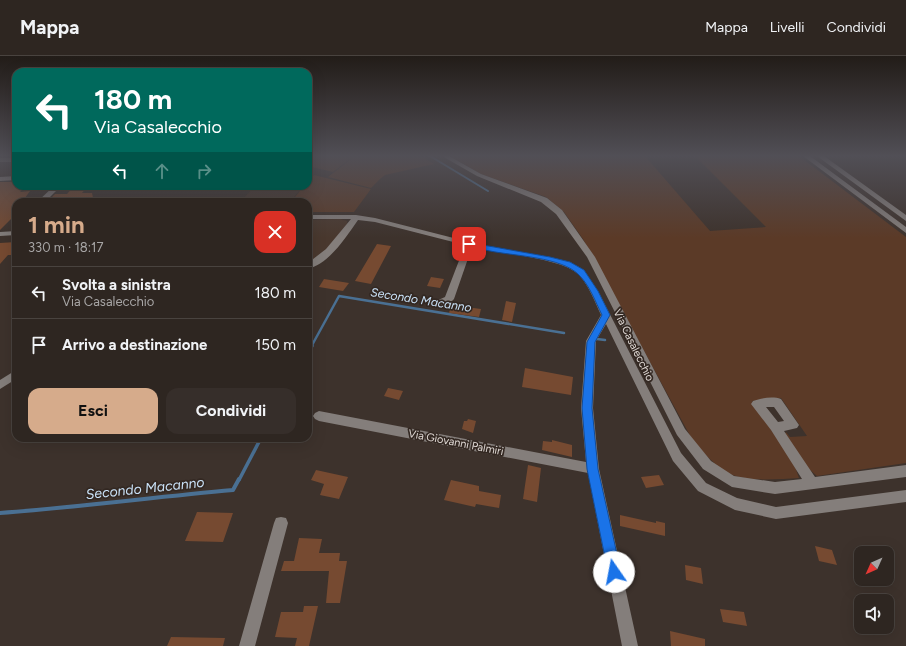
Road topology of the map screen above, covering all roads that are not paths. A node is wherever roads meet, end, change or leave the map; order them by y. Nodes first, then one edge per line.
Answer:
1 (501, 184) edge
2 (843, 184) edge
3 (858, 184) edge
4 (54, 190) edge
5 (45, 198) edge
6 (312, 217) edge
7 (356, 217) junction
8 (906, 218) edge
9 (906, 231) edge
10 (12, 233) edge
11 (0, 234) edge
12 (469, 244) junction
13 (312, 264) edge
14 (439, 303) dead end
15 (606, 315) junction
16 (12, 377) edge
17 (0, 385) edge
18 (319, 416) dead end
19 (775, 427) dead end
20 (593, 469) junction
21 (906, 471) edge
22 (812, 483) junction
23 (906, 496) edge
24 (281, 523) dead end
25 (248, 646) edge
26 (630, 646) edge

1 - 22 street
2 - 9 street
3 - 8 street
4 - 5 street
6 - 7 street, Via Casalecchio
7 - 12 street, Via Casalecchio
7 - 13 street
10 - 11 street
12 - 14 street
12 - 15 street, Via Casalecchio
15 - 20 street
15 - 23 street, Via Casalecchio
16 - 17 street
18 - 20 street, Via Giovanni Palmiri
19 - 22 street
20 - 26 street
21 - 22 street
24 - 25 street

